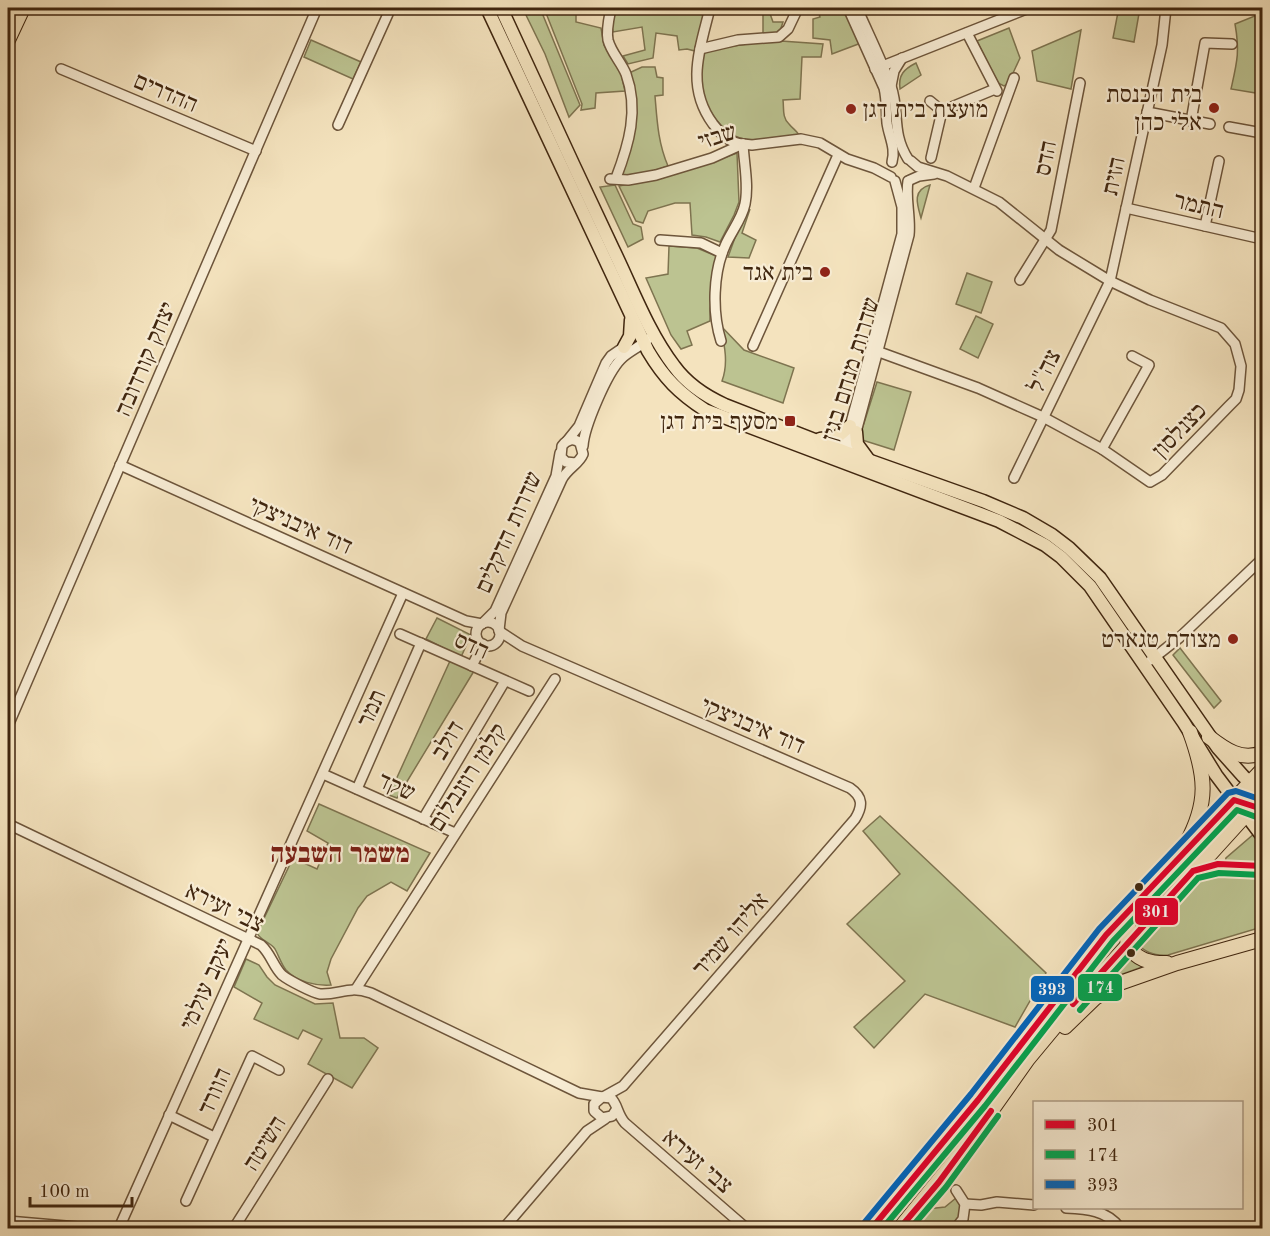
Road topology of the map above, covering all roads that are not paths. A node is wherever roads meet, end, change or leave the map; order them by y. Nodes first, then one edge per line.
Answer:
1 (11, 8) edge
2 (23, 8) edge
3 (318, 8) edge
4 (388, 8) edge
5 (488, 8) edge
6 (501, 8) edge
7 (611, 8) edge
8 (710, 8) edge
9 (798, 8) edge
10 (848, 8) edge
11 (857, 8) edge
12 (1029, 8) edge
13 (1166, 8) edge
14 (8, 15) edge
15 (967, 33) junction
16 (8, 40) edge
17 (1232, 44) dead end
18 (700, 49) junction
19 (902, 58) junction
20 (879, 68) junction
21 (62, 69) dead end
22 (1014, 78) dead end
23 (1080, 83) dead end
24 (891, 86) junction
25 (995, 89) junction
26 (1008, 96) junction
27 (930, 101) dead end
28 (942, 111) junction
29 (1147, 112) junction
30 (1191, 121) junction
31 (1210, 124) dead end
32 (338, 125) dead end
33 (1229, 127) dead end
34 (1263, 133) edge
35 (742, 144) junction
36 (256, 151) junction
37 (838, 154) junction
38 (931, 158) dead end
39 (910, 160) junction
40 (1219, 161) dead end
41 (892, 162) junction
42 (866, 165) junction
43 (939, 173) junction
44 (893, 179) junction
45 (910, 180) junction
46 (974, 188) junction
47 (1126, 208) junction
48 (1204, 226) junction
49 (1263, 239) edge
50 (660, 240) dead end
51 (1045, 240) junction
52 (722, 253) junction
53 (1020, 280) dead end
54 (1110, 281) junction
55 (631, 315) junction
56 (646, 337) junction
57 (721, 341) dead end
58 (753, 346) dead end
59 (627, 349) junction
60 (874, 350) junction
61 (1132, 356) dead end
62 (654, 361) junction
63 (1043, 417) junction
64 (853, 429) junction
65 (817, 439) junction
66 (567, 441) junction
67 (582, 447) junction
68 (1102, 449) junction
69 (560, 453) junction
70 (844, 454) junction
71 (868, 459) junction
72 (576, 463) junction
73 (120, 465) junction
74 (1014, 478) dead end
75 (1263, 559) edge
76 (403, 592) junction
77 (466, 621) junction
78 (483, 623) junction
79 (499, 630) junction
80 (400, 634) dead end
81 (477, 635) junction
82 (421, 643) junction
83 (495, 643) junction
84 (483, 644) junction
85 (522, 646) junction
86 (1150, 661) junction
87 (472, 666) junction
88 (555, 679) dead end
89 (505, 681) junction
90 (529, 692) dead end
91 (8, 726) edge
92 (1190, 732) junction
93 (1209, 737) junction
94 (1263, 753) edge
95 (1263, 770) edge
96 (323, 774) junction
97 (1250, 783) junction
98 (357, 789) junction
99 (1234, 800) junction
100 (1258, 804) edge
101 (861, 805) joint
102 (423, 819) junction
103 (8, 824) edge
104 (455, 832) junction
105 (1263, 836) edge
106 (1178, 858) junction
107 (1148, 888) junction
108 (248, 938) junction
109 (1263, 938) edge
110 (1127, 943) junction
111 (1177, 963) junction
112 (356, 989) junction
113 (279, 1070) dead end
114 (328, 1079) dead end
115 (623, 1086) junction
116 (579, 1093) junction
117 (603, 1096) junction
118 (998, 1102) junction
119 (616, 1108) junction
120 (594, 1109) junction
121 (169, 1115) junction
122 (607, 1118) junction
123 (625, 1123) junction
124 (587, 1131) junction
125 (214, 1137) junction
126 (956, 1190) dead end
127 (186, 1201) dead end
128 (965, 1204) junction
129 (1033, 1205) edge
130 (1080, 1209) edge
131 (8, 1221) edge
132 (89, 1228) edge
133 (120, 1228) edge
134 (234, 1228) edge
135 (504, 1228) edge
136 (746, 1228) edge
137 (872, 1228) edge
138 (900, 1228) edge
139 (956, 1228) edge
140 (1120, 1228) edge

1 - 14 highway
2 - 16 highway
3 - 36 street, יצחק קורדובה
4 - 32 street
5 - 55 main road
6 - 56 main road
7 - 35 street, שבזי
8 - 18 street
9 - 18 street
10 - 20 street
11 - 20 street
12 - 15 street
13 - 29 street, הזית
15 - 19 street
15 - 25 street
17 - 30 street
18 - 35 street
19 - 20 street
19 - 24 street
20 - 24 street
20 - 41 street
21 - 36 street, ההדרים
22 - 26 street
23 - 51 street, הדס
24 - 39 street
25 - 26 street
25 - 28 street
26 - 46 street
27 - 28 street
28 - 38 street
29 - 30 street
29 - 47 street, הזית
30 - 31 street
33 - 34 street
35 - 37 street, שבזי
35 - 52 street
36 - 73 street, יצחק קורדובה
37 - 42 street, שבזי
37 - 58 street
39 - 41 street
39 - 43 street
39 - 45 street
40 - 48 street
41 - 42 street, שבזי
41 - 44 street
42 - 44 street, שבזי
43 - 45 street
43 - 46 street
44 - 45 street
44 - 60 street, שדרות מנחם בגין
45 - 60 street, שדרות מנחם בגין
46 - 51 street
47 - 48 street, התמר
47 - 54 street, הזית
48 - 49 street, התמר
50 - 52 street
51 - 53 street, הדס
51 - 54 street
52 - 57 street
54 - 63 street, צה"ל
54 - 68 street, כצנלסון
55 - 56 main road
55 - 59 main road
56 - 59 street
56 - 62 main road
56 - 65 main road
59 - 62 main road
59 - 66 street
59 - 67 street
60 - 63 street, כצנלסון
60 - 64 street, שדרות מנחם בגין
61 - 68 street
62 - 70 main road
63 - 68 street, כצנלסון
63 - 74 street, צה"ל
64 - 65 main road
64 - 70 street, שדרות מנחם בגין
64 - 71 main road
65 - 70 main road
66 - 67 street
66 - 69 street
67 - 72 street
69 - 72 street
69 - 78 street, שדרות הדקלים
70 - 71 main road
70 - 86 main road
71 - 86 main road
72 - 79 street, שדרות הדקלים
73 - 76 street, דוד איבניצקי
73 - 91 street, יצחק קורדובה
75 - 86 street
76 - 77 street, דוד איבניצקי
76 - 96 street, יעקב עולמי
77 - 78 street, דוד איבניצקי
77 - 81 street, דוד איבניצקי
78 - 79 street
78 - 81 street
79 - 83 street
79 - 85 street, דוד איבניצקי
80 - 82 street, הדס
81 - 84 street
82 - 87 street, הדס
82 - 98 street, תמר
83 - 84 street
83 - 85 street, דוד איבניצקי
84 - 87 street
85 - 101 street, דוד איבניצקי
86 - 92 main road
86 - 93 main road
87 - 89 street, הדס
88 - 104 street, קלמן רוזנבלום
89 - 90 street, הדס
89 - 102 street, דולב
92 - 99 main road
92 - 106 highway
93 - 94 highway
93 - 97 main road
95 - 97 highway
96 - 98 street, שקד
96 - 108 street, יעקב עולמי
97 - 99 highway
97 - 100 main road
98 - 102 street, שקד
99 - 100 highway
99 - 106 highway
100 - 105 main road
100 - 110 highway
101 - 115 street, אליהו שמיר
102 - 104 street, שקד
103 - 108 street, צבי זעירא
104 - 112 street, קלמן רוזנבלום
106 - 107 highway
107 - 110 highway
107 - 137 highway
108 - 112 street, צבי זעירא
108 - 121 street, יעקב עולמי
109 - 111 highway
110 - 111 highway
110 - 118 highway
111 - 118 highway
112 - 116 street, צבי זעירא
113 - 125 street, הוורד
114 - 134 street, השיטה
115 - 117 street, אליהו שמיר
115 - 119 street, אליהו שמיר
116 - 117 street, צבי זעירא
116 - 120 street, צבי זעירא
117 - 119 street
117 - 120 street
118 - 138 highway
119 - 122 street
119 - 123 street, צבי זעירא
120 - 122 street
120 - 124 street
121 - 125 street, הוורד
121 - 133 street, יעקב עולמי
122 - 123 street, צבי זעירא
122 - 124 street
123 - 136 street, צבי זעירא
124 - 135 street
125 - 127 street, הוורד
126 - 128 street
128 - 129 street
128 - 139 street
130 - 140 street
131 - 132 street

